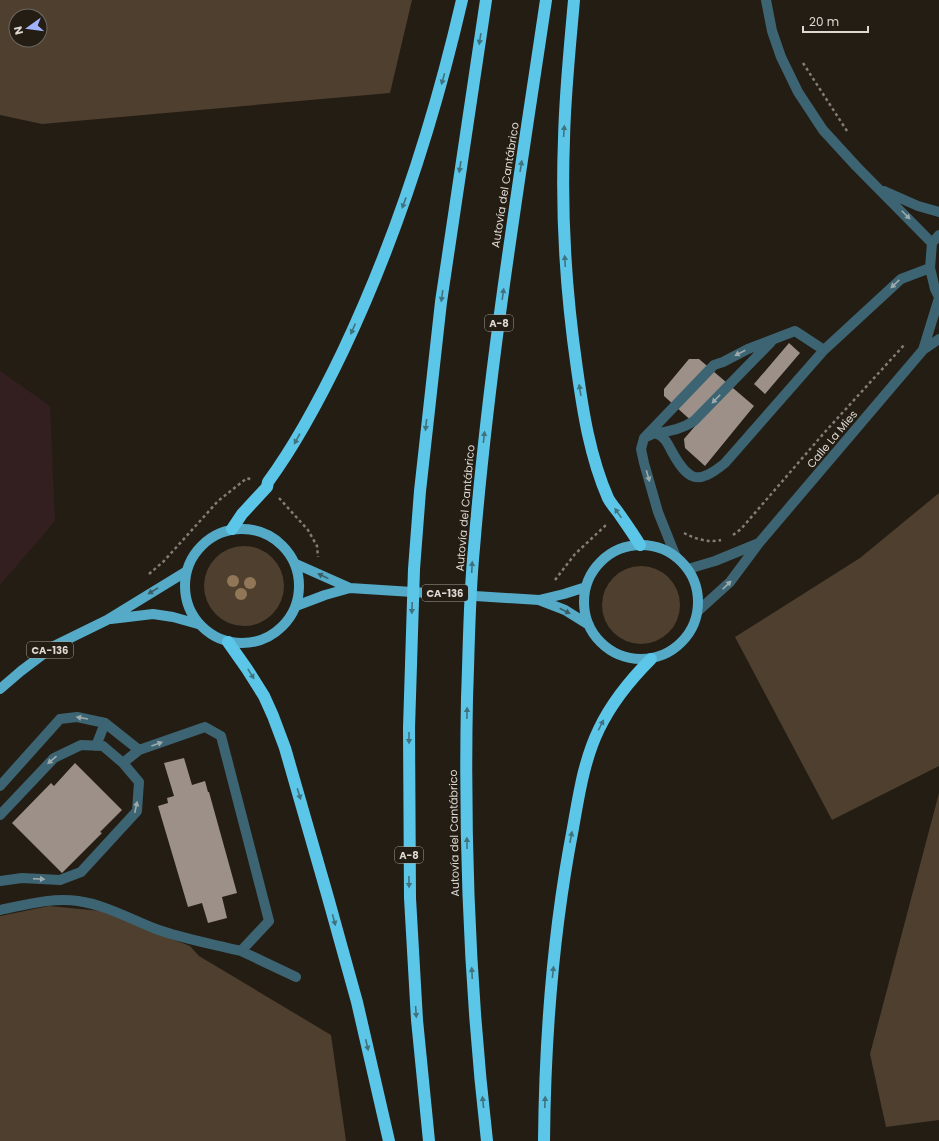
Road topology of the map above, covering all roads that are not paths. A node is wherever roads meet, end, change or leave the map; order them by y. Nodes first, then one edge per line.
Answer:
1 (462, 0) edge
2 (486, 0) edge
3 (546, 0) edge
4 (574, 0) edge
5 (766, 0) edge
6 (879, 188) junction
7 (939, 212) edge
8 (936, 239) edge
9 (930, 268) junction
10 (939, 298) edge
11 (939, 339) edge
12 (772, 341) junction
13 (824, 350) junction
14 (923, 350) junction
15 (655, 433) junction
16 (644, 438) junction
17 (232, 529) junction
18 (759, 543) junction
19 (640, 545) junction
20 (676, 557) junction
21 (296, 564) junction
22 (688, 569) junction
23 (187, 571) junction
24 (586, 587) junction
25 (350, 588) junction
26 (539, 600) junction
27 (296, 606) junction
28 (698, 611) junction
29 (107, 620) junction
30 (198, 624) junction
31 (589, 625) junction
32 (228, 642) junction
33 (651, 659) junction
34 (0, 689) edge
35 (105, 723) junction
36 (96, 746) junction
37 (139, 750) junction
38 (123, 763) junction
39 (0, 786) edge
40 (0, 815) edge
41 (0, 881) edge
42 (0, 910) edge
43 (241, 951) junction
44 (296, 977) dead end
45 (389, 1141) edge
46 (428, 1141) edge
47 (487, 1141) edge
48 (544, 1141) edge

1 -> 17 highway
2 -> 46 highway, A-8
47 -> 3 highway, Autovía del Cantábrico / A-8
19 -> 4 highway
5 - 6 street
6 - 7 street
6 -> 8 street
8 - 9 street
9 - 10 street
9 -> 13 street
10 - 14 street, Calle La Mies
11 - 14 street, Calle La Mies
12 - 13 street
12 -> 15 street
12 -> 16 street
13 - 15 street
14 - 18 street, Calle La Mies
15 - 16 street
16 -> 20 street
17 - 21 main road
17 - 23 main road
18 - 22 street, Calle La Mies
28 -> 18 street, Calle La Mies
19 - 20 main road
19 - 24 main road
20 - 22 main road
25 -> 21 main road
21 - 27 main road
22 - 28 main road
23 -> 29 main road
23 - 30 main road
24 - 26 main road
24 - 31 main road
25 - 26 main road, CA-136
25 - 27 main road
26 -> 31 main road
27 - 32 main road
28 - 33 main road
29 - 30 main road
29 - 34 main road, CA-136
30 - 32 main road
31 - 33 main road
32 -> 45 highway
48 -> 33 highway
35 - 36 street
35 - 37 street
35 -> 39 street
36 - 38 street
36 -> 40 street
37 - 38 street
37 -> 43 street
41 -> 38 street
42 - 43 street
43 - 44 street

